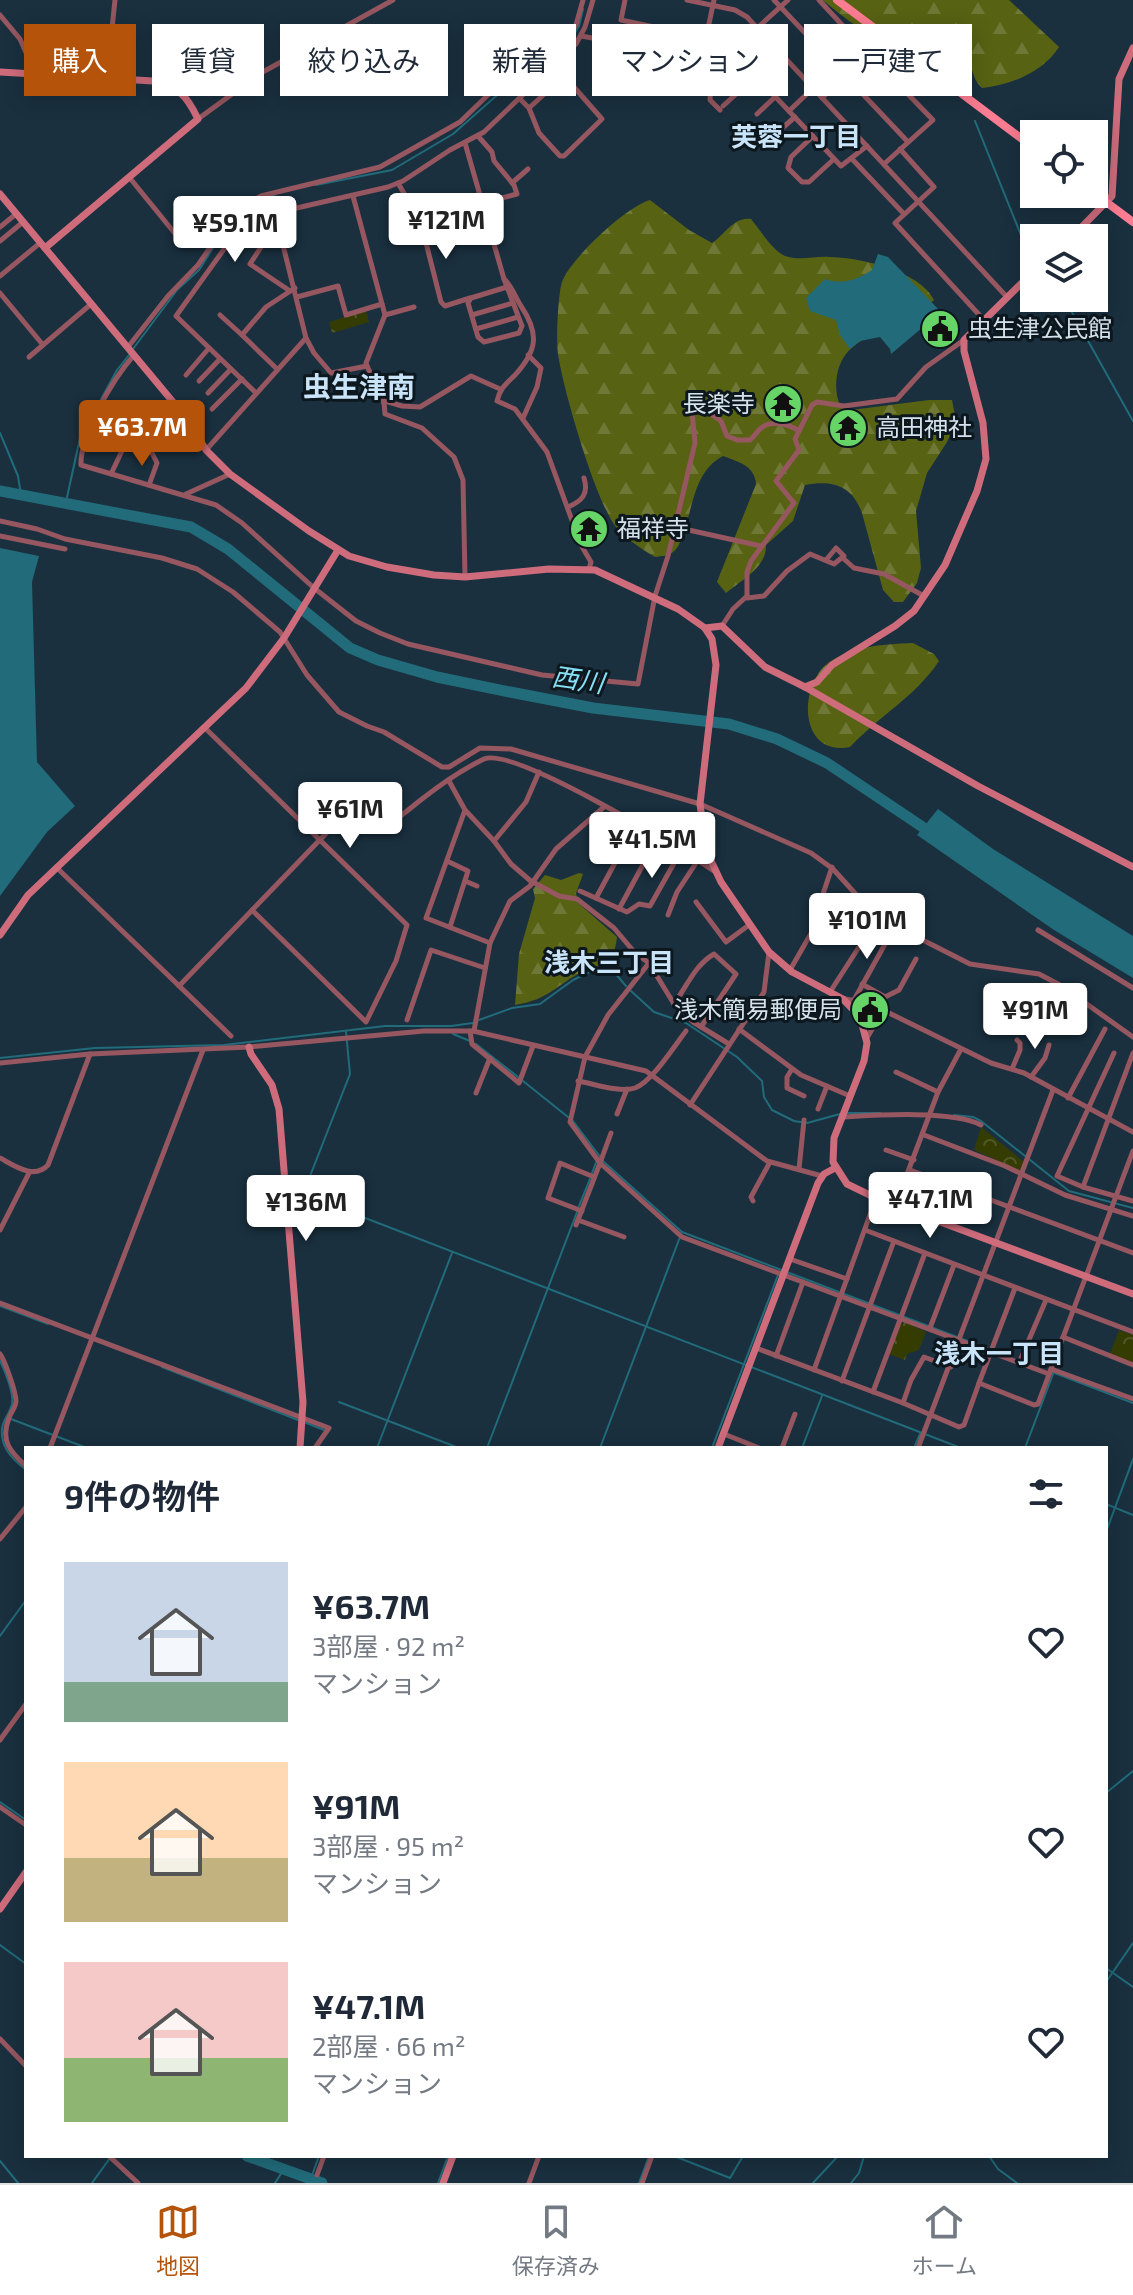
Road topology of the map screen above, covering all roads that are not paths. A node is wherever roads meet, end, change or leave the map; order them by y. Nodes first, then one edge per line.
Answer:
1 (115, 0) edge
2 (393, 0) edge
3 (583, 0) edge
4 (593, 0) edge
5 (625, 0) edge
6 (687, 0) edge
7 (774, 0) edge
8 (788, 0) edge
9 (819, 0) edge
10 (837, 0) edge
11 (714, 3) edge
12 (781, 7) junction
13 (0, 15) edge
14 (112, 24) edge
15 (640, 24) edge
16 (709, 24) edge
17 (753, 24) edge
18 (762, 24) edge
19 (841, 24) edge
20 (804, 31) edge
21 (581, 36) junction
22 (592, 38) edge
23 (24, 48) edge
24 (1133, 48) edge
25 (788, 61) edge
26 (0, 72) edge
27 (24, 73) edge
28 (804, 78) edge
29 (136, 79) edge
30 (710, 96) edge
31 (734, 96) edge
32 (805, 96) edge
33 (866, 96) edge
34 (910, 96) edge
35 (775, 97) joint
36 (822, 98) edge
37 (520, 99) junction
38 (529, 108) junction
39 (789, 111) junction
40 (757, 114) dead end
41 (795, 117) junction
42 (198, 119) junction
43 (779, 131) dead end
44 (478, 136) junction
45 (813, 136) junction
46 (1020, 137) edge
47 (908, 142) junction
48 (465, 143) junction
49 (867, 146) junction
50 (900, 149) junction
51 (834, 159) junction
52 (852, 159) junction
53 (884, 164) junction
54 (528, 169) dead end
55 (129, 177) junction
56 (398, 183) junction
57 (512, 183) junction
58 (0, 194) edge
59 (353, 196) junction
60 (918, 201) junction
61 (1108, 202) joint
62 (484, 203) junction
63 (1102, 208) edge
64 (275, 213) junction
65 (16, 214) junction
66 (904, 214) junction
67 (228, 219) junction
68 (23, 222) junction
69 (1133, 222) edge
70 (421, 223) junction
71 (1085, 224) edge
72 (0, 227) edge
73 (240, 227) junction
74 (0, 241) edge
75 (42, 245) junction
76 (0, 276) edge
77 (504, 279) junction
78 (1020, 284) edge
79 (507, 287) junction
80 (292, 290) junction
81 (0, 293) edge
82 (1006, 296) junction
83 (297, 297) junction
84 (471, 298) junction
85 (513, 303) junction
86 (92, 304) junction
87 (382, 304) junction
88 (414, 307) dead end
89 (220, 315) dead end
90 (385, 315) junction
91 (472, 315) junction
92 (518, 317) junction
93 (983, 319) junction
94 (476, 329) junction
95 (242, 335) junction
96 (306, 338) junction
97 (964, 340) junction
98 (43, 345) junction
99 (128, 347) junction
100 (209, 348) junction
101 (134, 355) junction
102 (528, 355) junction
103 (29, 357) dead end
104 (220, 359) junction
105 (367, 366) junction
106 (231, 369) junction
107 (277, 369) junction
108 (186, 375) dead end
109 (242, 379) junction
110 (199, 381) dead end
111 (500, 389) junction
112 (208, 393) dead end
113 (256, 393) junction
114 (385, 401) junction
115 (212, 409) dead end
116 (523, 418) junction
117 (799, 431) junction
118 (206, 450) junction
119 (111, 474) junction
120 (230, 474) junction
121 (584, 478) dead end
122 (149, 485) junction
123 (185, 495) junction
124 (568, 507) junction
125 (0, 521) edge
126 (675, 527) junction
127 (0, 536) edge
128 (761, 546) junction
129 (65, 549) dead end
130 (338, 550) junction
131 (844, 559) junction
132 (826, 560) junction
133 (589, 569) junction
134 (465, 577) junction
135 (312, 590) junction
136 (925, 596) junction
137 (746, 597) junction
138 (656, 600) junction
139 (722, 626) junction
140 (705, 628) junction
141 (285, 635) junction
142 (805, 687) junction
143 (205, 728) junction
144 (539, 772) junction
145 (449, 781) junction
146 (700, 804) junction
147 (604, 807) junction
148 (465, 810) junction
149 (636, 824) junction
150 (658, 837) junction
151 (320, 840) junction
152 (494, 841) junction
153 (682, 849) junction
154 (698, 860) junction
155 (447, 861) junction
156 (56, 867) junction
157 (832, 867) junction
158 (1133, 867) edge
159 (714, 871) junction
160 (465, 881) junction
161 (533, 882) junction
162 (477, 886) dead end
163 (580, 891) dead end
164 (596, 898) junction
165 (696, 902) dead end
166 (619, 909) junction
167 (252, 910) junction
168 (668, 915) dead end
169 (880, 916) junction
170 (749, 925) junction
171 (895, 926) junction
172 (450, 927) junction
173 (1038, 930) dead end
174 (0, 935) edge
175 (490, 943) junction
176 (769, 952) junction
177 (916, 959) dead end
178 (649, 963) junction
179 (485, 968) junction
180 (790, 970) junction
181 (862, 984) junction
182 (179, 986) junction
183 (1133, 988) edge
184 (830, 992) junction
185 (885, 997) junction
186 (843, 999) junction
187 (854, 1000) junction
188 (674, 1004) junction
189 (881, 1010) junction
190 (407, 1020) dead end
191 (701, 1027) junction
192 (739, 1029) junction
193 (1105, 1029) dead end
194 (472, 1031) junction
195 (686, 1031) dead end
196 (231, 1036) dead end
197 (1133, 1037) edge
198 (867, 1038) junction
199 (1017, 1040) dead end
200 (729, 1044) junction
201 (1049, 1045) dead end
202 (533, 1046) junction
203 (249, 1047) junction
204 (961, 1049) junction
205 (203, 1050) junction
206 (1114, 1053) dead end
207 (1133, 1053) edge
208 (90, 1054) junction
209 (585, 1057) junction
210 (490, 1058) junction
211 (0, 1063) edge
212 (792, 1069) junction
213 (1012, 1069) junction
214 (896, 1072) dead end
215 (652, 1075) junction
216 (1031, 1077) junction
217 (578, 1081) junction
218 (827, 1086) junction
219 (627, 1089) junction
220 (1053, 1090) junction
221 (938, 1092) junction
222 (476, 1093) dead end
223 (804, 1096) dead end
224 (850, 1096) junction
225 (1068, 1098) junction
226 (689, 1105) junction
227 (1087, 1108) junction
228 (818, 1109) dead end
229 (843, 1113) junction
230 (617, 1114) dead end
231 (928, 1116) junction
232 (1109, 1119) junction
233 (804, 1120) dead end
234 (981, 1125) dead end
235 (1133, 1132) edge
236 (611, 1133) dead end
237 (924, 1135) junction
238 (886, 1150) dead end
239 (1133, 1151) edge
240 (0, 1158) edge
241 (914, 1160) junction
242 (770, 1162) junction
243 (600, 1163) junction
244 (835, 1168) junction
245 (799, 1169) junction
246 (910, 1170) junction
247 (29, 1173) junction
248 (1023, 1174) junction
249 (822, 1176) junction
250 (594, 1177) junction
251 (1083, 1187) junction
252 (1116, 1197) junction
253 (876, 1198) junction
254 (753, 1201) dead end
255 (1133, 1201) edge
256 (895, 1206) junction
257 (1010, 1208) junction
258 (1112, 1209) junction
259 (582, 1211) junction
260 (1133, 1216) edge
261 (0, 1230) edge
262 (865, 1230) junction
263 (624, 1237) dead end
264 (894, 1241) junction
265 (1100, 1241) junction
266 (997, 1244) junction
267 (925, 1253) junction
268 (1133, 1253) edge
269 (790, 1259) junction
270 (954, 1265) junction
271 (1087, 1275) junction
272 (784, 1276) junction
273 (984, 1277) junction
274 (847, 1279) junction
275 (803, 1282) junction
276 (1015, 1288) junction
277 (1133, 1294) edge
278 (840, 1296) junction
279 (1046, 1300) junction
280 (0, 1303) edge
281 (871, 1307) junction
282 (1074, 1310) junction
283 (900, 1318) junction
284 (930, 1328) junction
285 (1133, 1332) edge
286 (1063, 1337) junction
287 (93, 1338) junction
288 (961, 1340) junction
289 (756, 1348) junction
290 (991, 1352) junction
291 (0, 1354) edge
292 (776, 1356) junction
293 (1019, 1363) junction
294 (1133, 1365) edge
295 (951, 1367) junction
296 (814, 1370) junction
297 (1050, 1371) junction
298 (842, 1381) junction
299 (979, 1383) junction
300 (873, 1392) junction
301 (1133, 1399) edge
302 (903, 1403) junction
303 (795, 1414) dead end
304 (932, 1415) junction
305 (303, 1417) junction
306 (724, 1434) junction
307 (51, 1446) edge
308 (300, 1446) edge
309 (316, 1446) edge
310 (719, 1446) edge
311 (753, 1446) edge
312 (783, 1446) edge
313 (919, 1446) edge
314 (24, 1464) edge
315 (24, 1509) edge
316 (0, 1539) edge
317 (24, 1707) edge
318 (0, 1740) edge
319 (0, 1807) edge
320 (24, 1824) edge
321 (24, 1875) edge
322 (0, 1909) edge
323 (0, 2039) edge
324 (24, 2064) edge
325 (111, 2158) edge
326 (323, 2158) edge
327 (452, 2158) edge
328 (538, 2158) edge
329 (651, 2158) edge
330 (317, 2175) dead end
331 (445, 2182) edge
332 (138, 2183) edge
333 (529, 2183) edge
334 (642, 2183) edge

1 - 14 street
2 - 42 street
3 - 67 street
4 - 21 street
5 - 15 street
6 - 11 street
7 - 12 street
8 - 12 street
9 - 19 street
10 - 46 main road
11 - 16 street
11 - 17 street
12 - 18 street
12 - 20 street
13 - 23 street
21 - 22 street
21 - 37 street
24 - 61 street
25 - 28 street
26 - 27 street
29 - 42 street
30 - 31 street
32 - 39 street
33 - 47 street
34 - 47 street
35 - 39 street
35 - 40 street
36 - 49 street
37 - 38 street
37 - 44 street
38 - 38 street
39 - 41 street
41 - 43 street
41 - 45 street
42 - 55 street
44 - 48 street
44 - 57 street
45 - 51 street
45 - 51 street
47 - 50 street
48 - 56 street
48 - 62 street
49 - 52 street
49 - 53 street
50 - 53 street
50 - 60 street
51 - 52 street
52 - 66 street
53 - 60 street
54 - 57 street
55 - 67 street
55 - 75 street
56 - 59 street
56 - 70 street
57 - 62 street
58 - 65 street
59 - 64 street
59 - 87 street
60 - 66 street
60 - 82 street
61 - 69 main road
62 - 70 street
62 - 77 street
63 - 71 street
64 - 73 street
64 - 80 street
64 - 80 street
65 - 68 street
65 - 72 street
66 - 93 street
67 - 73 street
67 - 99 street
68 - 74 street
68 - 75 street
70 - 84 street
73 - 100 street
75 - 76 street
75 - 86 street
77 - 79 street
77 - 102 street
78 - 82 street
79 - 84 street
79 - 85 street
80 - 83 street
80 - 95 street
81 - 98 street
82 - 93 street
83 - 87 street
83 - 96 street
84 - 91 street
85 - 91 street
85 - 92 street
86 - 98 street
86 - 99 street
87 - 90 street
88 - 90 street
89 - 95 street
90 - 105 street
91 - 94 street
92 - 94 street
92 - 94 street
93 - 97 street
95 - 107 street
96 - 105 street
96 - 107 street
97 - 117 street
97 - 136 street
98 - 103 street
99 - 101 street
100 - 104 street
100 - 108 street
101 - 118 street
101 - 119 street
102 - 111 street
102 - 116 street
104 - 106 street
104 - 110 street
105 - 114 street
106 - 109 street
106 - 112 street
107 - 113 street
109 - 113 street
109 - 115 street
111 - 114 street
111 - 116 street
113 - 118 street
114 - 134 street
116 - 124 street
117 - 126 street
117 - 128 street
118 - 120 street
119 - 122 street
119 - 122 street
120 - 123 street
120 - 130 street
121 - 124 street
122 - 123 street
123 - 135 street
124 - 133 street
125 - 141 street
126 - 128 street
126 - 138 street
127 - 129 street
128 - 137 street
130 - 134 street
130 - 135 street
131 - 132 street
131 - 132 street
131 - 136 street
132 - 137 street
133 - 134 street
133 - 138 street
135 - 138 street
135 - 141 street
136 - 142 street
137 - 139 street
138 - 140 street
139 - 140 street
139 - 142 street
140 - 146 street
141 - 143 street
141 - 146 street
142 - 158 street
143 - 151 street
143 - 156 street
144 - 145 street
144 - 147 street
144 - 152 street
145 - 148 street
145 - 151 street
146 - 157 street
146 - 159 street
147 - 149 street
147 - 161 street
148 - 152 street
148 - 155 street
149 - 150 street
149 - 164 street
150 - 153 street
150 - 166 street
151 - 167 street
151 - 167 street
152 - 161 street
153 - 154 street
153 - 166 street
154 - 159 street
154 - 168 street
155 - 160 street
155 - 172 street
156 - 174 street
156 - 182 street
157 - 169 street
157 - 180 street
159 - 170 street
160 - 162 street
160 - 172 street
161 - 175 street
161 - 178 street
163 - 164 street
164 - 166 street
165 - 170 street
167 - 182 street
169 - 171 street
169 - 184 street
170 - 176 street
171 - 181 street
171 - 197 street
172 - 175 street
173 - 183 street
175 - 179 street
176 - 180 street
176 - 192 street
177 - 185 street
178 - 188 street
178 - 209 street
179 - 190 street
179 - 194 street
180 - 184 street
181 - 185 street
181 - 187 street
182 - 196 street
184 - 186 street
185 - 189 street
186 - 187 street
186 - 198 street
187 - 189 street
188 - 191 street
188 - 191 street
189 - 198 street
189 - 204 street
191 - 200 street
192 - 200 street
192 - 212 street
193 - 225 street
194 - 202 street
194 - 203 street
194 - 210 street
195 - 215 street
198 - 224 street
199 - 213 street
200 - 226 street
201 - 216 street
202 - 209 street
202 - 210 street
203 - 205 street
203 - 305 street
204 - 213 street
204 - 221 street
205 - 208 street
205 - 287 street
206 - 227 street
207 - 232 street
208 - 211 street
208 - 247 street
209 - 215 street
209 - 217 street
210 - 222 street
212 - 218 street
212 - 223 street
213 - 216 street
214 - 221 street
215 - 219 street
215 - 226 street
216 - 220 street
217 - 219 street
217 - 243 street
218 - 224 street
218 - 228 street
219 - 230 street
220 - 225 street
220 - 248 street
221 - 231 street
224 - 229 street
225 - 227 street
226 - 242 street
227 - 232 street
227 - 251 street
229 - 231 street
229 - 244 street
231 - 234 street
231 - 237 street
232 - 235 street
232 - 251 street
233 - 245 street
236 - 243 street
237 - 241 street
237 - 248 street
238 - 241 street
239 - 252 street
240 - 247 street
241 - 246 street
242 - 245 street
242 - 254 street
243 - 250 street
243 - 272 street
244 - 249 street
244 - 253 street
245 - 249 street
246 - 256 street
246 - 257 street
247 - 261 street
248 - 257 street
248 - 258 street
249 - 269 street
250 - 259 street
250 - 259 street
251 - 252 street
252 - 255 street
252 - 258 street
253 - 256 street
253 - 262 street
256 - 266 street
257 - 265 street
257 - 266 street
258 - 260 street
258 - 265 street
259 - 263 street
262 - 264 street
262 - 274 street
264 - 267 street
264 - 281 street
265 - 268 street
265 - 271 street
266 - 271 street
266 - 273 street
267 - 270 street
267 - 283 street
269 - 272 street
269 - 274 street
270 - 273 street
270 - 284 street
271 - 277 street
271 - 282 street
272 - 275 street
272 - 289 street
273 - 276 street
273 - 288 street
274 - 278 street
275 - 278 street
275 - 292 street
276 - 279 street
276 - 290 street
278 - 281 street
278 - 296 street
279 - 282 street
279 - 293 street
280 - 287 street
281 - 283 street
281 - 298 street
282 - 285 street
282 - 286 street
283 - 284 street
283 - 300 street
284 - 288 street
286 - 294 street
286 - 297 street
287 - 305 street
287 - 307 street
288 - 290 street
288 - 295 street
289 - 292 street
289 - 306 street
290 - 293 street
290 - 299 street
291 - 314 street
292 - 296 street
293 - 297 street
295 - 302 street
295 - 304 street
296 - 298 street
297 - 299 street
297 - 301 street
298 - 300 street
299 - 304 street
300 - 302 street
302 - 304 street
303 - 312 street
304 - 313 street
305 - 308 street
305 - 309 street
306 - 310 street
306 - 311 street
315 - 316 street
317 - 318 street
319 - 320 street
321 - 322 street
323 - 324 street
325 - 332 street
326 - 330 street
327 - 331 street
328 - 333 street
329 - 334 street

